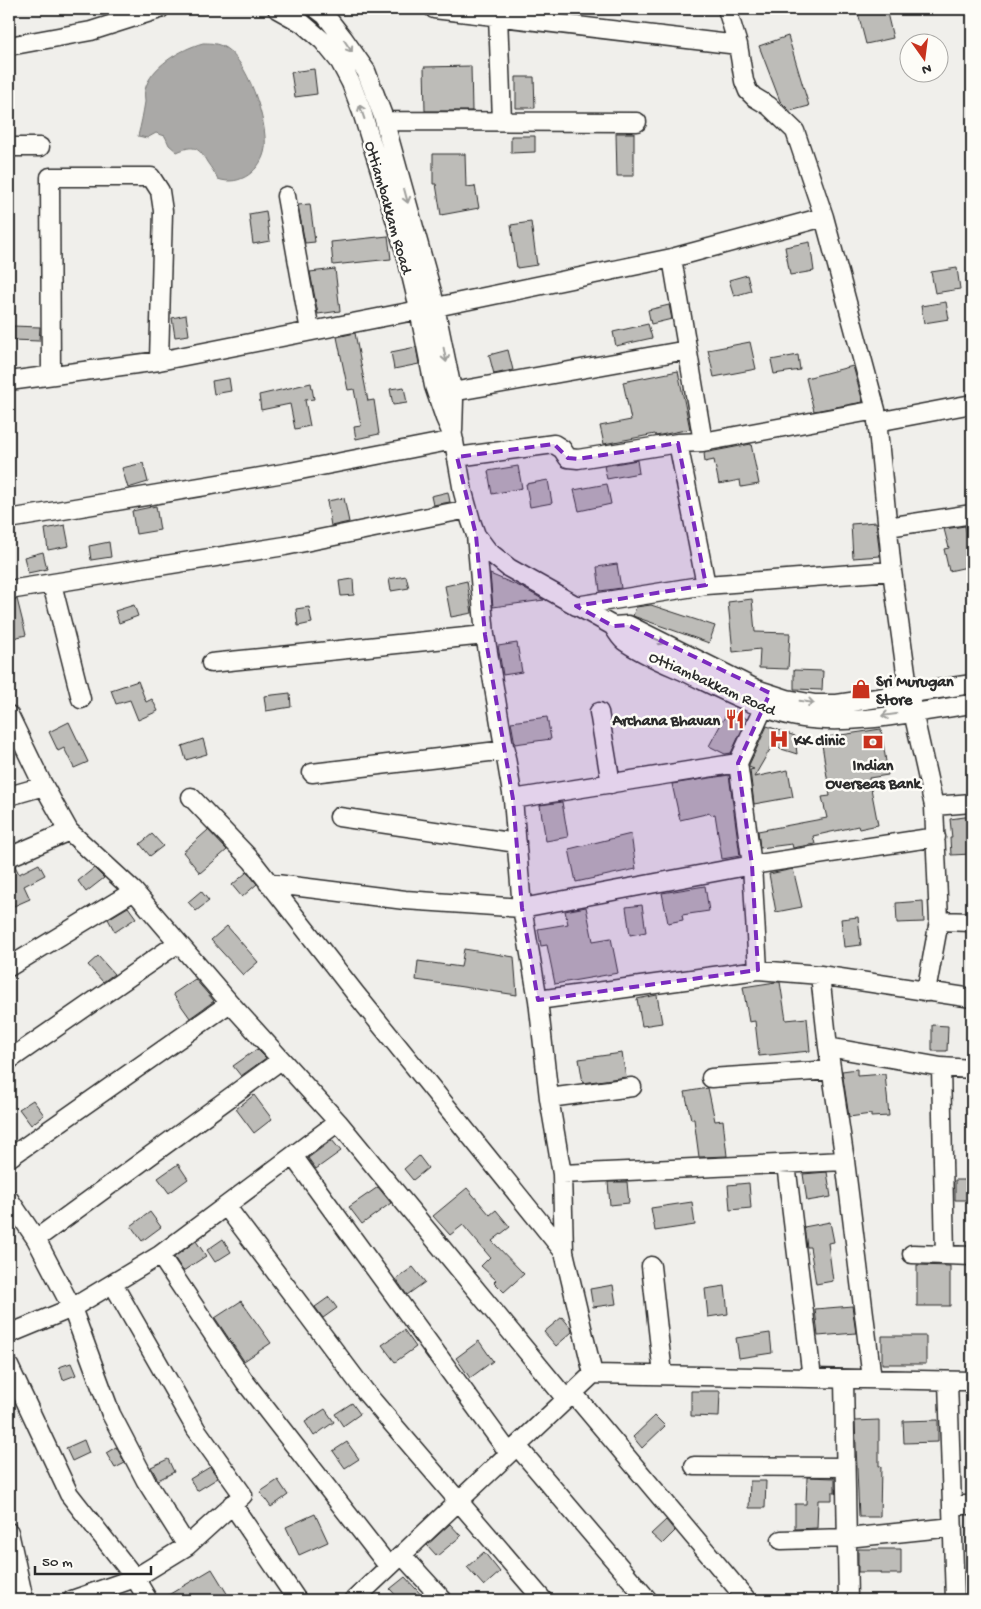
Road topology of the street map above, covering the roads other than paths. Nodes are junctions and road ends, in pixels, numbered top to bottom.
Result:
1 (160, 9) edge
2 (277, 9) edge
3 (318, 9) edge
4 (434, 9) edge
5 (727, 9) edge
6 (498, 16) junction
7 (299, 22) junction
8 (738, 45) junction
9 (9, 46) edge
10 (502, 120) junction
11 (385, 122) junction
12 (637, 122) dead end
13 (9, 147) edge
14 (40, 147) dead end
15 (286, 196) dead end
16 (824, 217) junction
17 (672, 258) junction
18 (427, 309) junction
19 (310, 331) junction
20 (687, 350) junction
21 (159, 361) junction
22 (51, 374) junction
23 (9, 381) edge
24 (452, 392) junction
25 (972, 404) edge
26 (876, 416) junction
27 (703, 442) junction
28 (678, 443) junction
29 (454, 444) junction
30 (468, 509) junction
31 (972, 514) edge
32 (9, 519) edge
33 (888, 527) junction
34 (476, 535) junction
35 (892, 571) junction
36 (52, 584) junction
37 (706, 585) junction
38 (9, 590) edge
39 (576, 606) junction
40 (485, 635) junction
41 (211, 663) dead end
42 (972, 684) edge
43 (909, 694) junction
44 (81, 699) dead end
45 (767, 700) junction
46 (972, 704) edge
47 (599, 712) dead end
48 (914, 712) junction
49 (9, 715) edge
50 (506, 750) junction
51 (738, 763) junction
52 (312, 773) dead end
53 (611, 784) junction
54 (44, 786) junction
55 (9, 796) edge
56 (191, 797) dead end
57 (513, 799) junction
58 (972, 803) edge
59 (934, 806) junction
60 (339, 818) dead end
61 (69, 831) junction
62 (936, 837) junction
63 (517, 843) junction
64 (9, 857) edge
65 (752, 864) junction
66 (268, 884) junction
67 (134, 891) junction
68 (522, 908) junction
69 (939, 921) junction
70 (972, 922) edge
71 (178, 943) junction
72 (9, 967) edge
73 (758, 970) junction
74 (820, 975) junction
75 (926, 992) junction
76 (972, 998) edge
77 (538, 1000) junction
78 (230, 1003) junction
79 (828, 1047) junction
80 (9, 1060) edge
81 (281, 1060) junction
82 (941, 1067) junction
83 (972, 1069) edge
84 (831, 1070) junction
85 (711, 1078) dead end
86 (632, 1087) dead end
87 (549, 1098) junction
88 (338, 1122) junction
89 (293, 1156) junction
90 (9, 1158) edge
91 (845, 1161) junction
92 (786, 1164) junction
93 (562, 1174) junction
94 (9, 1199) edge
95 (226, 1206) junction
96 (36, 1239) junction
97 (564, 1252) junction
98 (160, 1254) junction
99 (912, 1254) dead end
100 (945, 1255) junction
101 (972, 1256) edge
102 (651, 1266) dead end
103 (113, 1284) junction
104 (72, 1308) junction
105 (9, 1334) edge
106 (9, 1366) edge
107 (593, 1374) junction
108 (663, 1375) junction
109 (812, 1378) junction
110 (844, 1379) junction
111 (872, 1379) junction
112 (948, 1381) junction
113 (972, 1381) edge
114 (570, 1396) junction
115 (513, 1450) junction
116 (694, 1466) dead end
117 (845, 1467) junction
118 (458, 1501) junction
119 (232, 1504) junction
120 (952, 1505) junction
121 (972, 1505) edge
122 (953, 1527) junction
123 (9, 1532) edge
124 (847, 1538) junction
125 (781, 1540) dead end
126 (187, 1546) junction
127 (402, 1555) junction
128 (389, 1567) junction
129 (135, 1578) junction
130 (844, 1599) edge
131 (24, 1600) edge
132 (72, 1600) edge
133 (148, 1600) edge
134 (297, 1600) edge
135 (354, 1600) edge
136 (443, 1600) edge
137 (543, 1600) edge
138 (648, 1600) edge
139 (747, 1600) edge
140 (955, 1600) edge

1 - 9 street
2 - 7 street, Ottiambakkam Road
3 - 7 street
3 -> 11 street, Ottiambakkam Road
4 - 6 street
5 - 8 street
6 - 8 street
6 - 10 street
18 -> 7 street, Ottiambakkam Road
8 - 16 street
10 - 11 street
10 - 12 street
11 -> 18 street, Ottiambakkam Road
13 - 14 street
15 - 19 street
16 - 17 street
16 - 26 street
17 - 18 street
17 - 20 street
18 - 19 street
18 -> 24 street, Ottiambakkam Road
18 - 29 street, Ottiambakkam Road
19 - 21 street
20 - 24 street
20 - 27 street
21 - 22 street
21 - 22 street
22 - 23 street
24 - 29 street, Ottiambakkam Road
25 - 26 street
26 - 27 street
26 - 33 street
27 - 28 street
28 - 29 street
28 - 37 street
29 - 30 street, Ottiambakkam Road
29 - 32 street
30 - 34 street, Ottiambakkam Road
30 - 36 street
31 - 33 street
33 - 35 street
34 - 39 street, Ottiambakkam Road
34 - 40 street
35 - 37 street
35 - 43 street
36 - 38 street
36 - 44 street
37 - 39 street
39 - 45 street, Ottiambakkam Road
40 - 41 street
40 - 50 street
42 - 43 street, Ottiambakkam Road
45 -> 43 street, Ottiambakkam Road
43 - 48 street
48 -> 45 street, Ottiambakkam Road
45 - 51 street
46 - 48 street, Ottiambakkam Road
47 - 53 street
48 - 59 street
49 - 54 street
50 - 52 street
50 - 57 street
51 - 53 street
51 - 65 street
53 - 57 street
54 - 55 street
54 - 61 street
56 - 66 street
57 - 63 street
58 - 59 street
59 - 62 street
60 - 63 street
61 - 64 street
61 - 67 street
62 - 65 street
62 - 69 street
63 - 68 street
65 - 68 street
65 - 73 street
66 - 68 street
66 - 97 street
67 - 71 street
67 - 72 street
68 - 77 street
69 - 70 street
69 - 75 street
71 - 78 street
71 - 80 street
73 - 74 street
73 - 77 street
74 - 75 street
74 - 79 street
75 - 76 street
77 - 87 street
78 - 81 street
78 - 90 street
79 - 82 street
79 - 84 street
81 - 88 street
81 - 96 street
82 - 83 street
82 - 100 street
84 - 85 street
84 - 91 street
86 - 87 street
87 - 93 street
88 - 89 street
88 - 114 street
89 - 95 street
89 - 115 street
91 - 92 street
91 - 111 street
92 - 93 street
92 - 109 street
93 - 97 street
94 - 96 street
95 - 98 street
95 - 118 street
96 - 104 street
97 - 107 street
98 - 103 street
98 - 128 street
99 - 100 street
100 - 101 street
102 - 108 street
103 - 104 street
103 - 119 street
104 - 105 street
104 - 126 street
106 - 129 street
107 - 108 street
107 - 114 street
108 - 109 street
109 - 110 street
110 - 111 street
110 - 117 street
111 - 112 street
112 - 113 street
112 - 120 street
114 - 115 street
114 - 139 street
115 - 118 street
115 - 138 street
116 - 117 street
117 - 124 street
118 - 127 street
118 - 137 street
119 - 126 street
119 - 134 street
120 - 121 street
120 - 122 street
122 - 124 street
122 - 140 street
123 - 131 street
124 - 125 street
124 - 130 street
126 - 129 street
127 - 128 street
127 - 136 street
128 - 135 street
129 - 132 street
129 - 133 street

